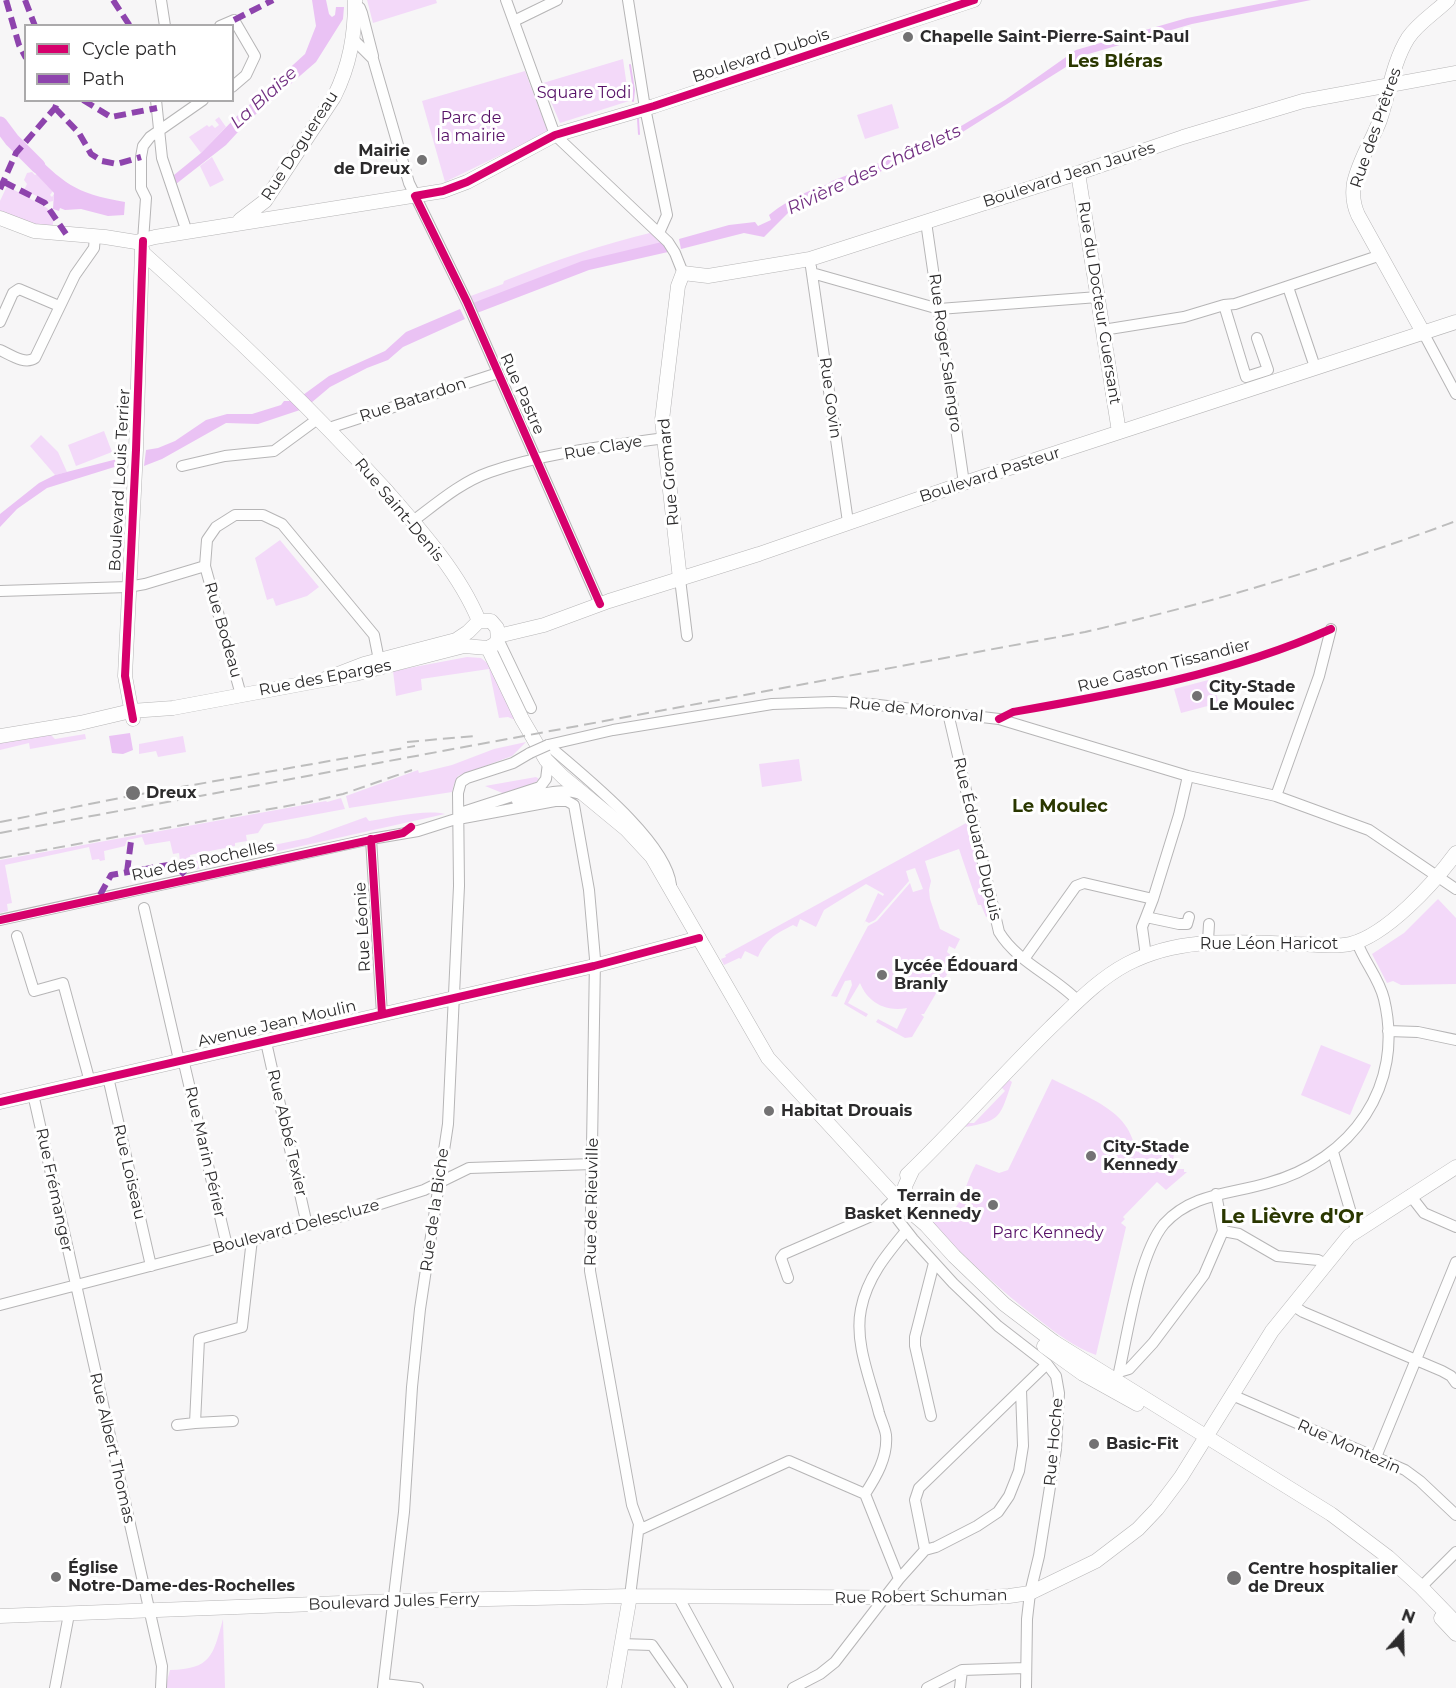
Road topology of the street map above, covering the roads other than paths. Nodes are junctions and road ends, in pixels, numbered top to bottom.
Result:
1 (162, 0) edge
2 (506, 0) edge
3 (557, 0) edge
4 (628, 0) edge
5 (974, 0) edge
6 (1449, 0) edge
7 (355, 2) edge
8 (514, 21) junction
9 (165, 24) edge
10 (225, 24) edge
11 (354, 40) junction
12 (374, 59) junction
13 (1456, 73) edge
14 (234, 85) edge
15 (1389, 86) junction
16 (156, 102) edge
17 (201, 102) edge
18 (645, 108) junction
19 (158, 132) junction
20 (555, 135) junction
21 (1078, 173) junction
22 (416, 196) junction
23 (0, 218) edge
24 (926, 222) junction
25 (233, 224) junction
26 (187, 232) junction
27 (659, 233) junction
28 (95, 236) junction
29 (143, 246) junction
30 (1381, 255) junction
31 (811, 266) junction
32 (683, 273) junction
33 (1288, 287) junction
34 (1098, 297) junction
35 (59, 306) junction
36 (1224, 306) junction
37 (939, 309) junction
38 (1, 315) edge
39 (1456, 322) edge
40 (1456, 328) edge
41 (1103, 330) junction
42 (1424, 334) junction
43 (1257, 338) dead end
44 (0, 350) edge
45 (1315, 367) junction
46 (498, 372) junction
47 (1456, 394) edge
48 (319, 418) junction
49 (329, 428) junction
50 (1119, 432) junction
51 (665, 438) junction
52 (537, 460) junction
53 (182, 466) dead end
54 (963, 483) junction
55 (413, 521) junction
56 (848, 522) junction
57 (205, 566) junction
58 (680, 579) junction
59 (128, 587) junction
60 (0, 591) edge
61 (600, 604) junction
62 (475, 625) junction
63 (1331, 628) dead end
64 (687, 636) dead end
65 (491, 639) junction
66 (379, 664) junction
67 (241, 695) junction
68 (531, 708) dead end
69 (948, 712) junction
70 (132, 715) junction
71 (0, 738) edge
72 (548, 745) junction
73 (548, 763) junction
74 (1188, 776) junction
75 (1276, 795) junction
76 (579, 800) junction
77 (458, 816) junction
78 (371, 839) junction
79 (1456, 853) edge
80 (1437, 876) junction
81 (671, 888) junction
82 (1456, 890) edge
83 (1153, 899) junction
84 (144, 908) dead end
85 (1146, 917) junction
86 (1189, 917) dead end
87 (0, 920) edge
88 (1209, 924) dead end
89 (17, 936) dead end
90 (699, 938) junction
91 (1208, 941) junction
92 (1357, 942) junction
93 (1146, 956) junction
94 (1024, 959) junction
95 (594, 966) junction
96 (455, 994) junction
97 (1078, 1001) junction
98 (381, 1014) junction
99 (1388, 1030) junction
100 (1456, 1040) edge
101 (266, 1042) junction
102 (181, 1060) junction
103 (108, 1077) junction
104 (90, 1082) junction
105 (33, 1094) junction
106 (0, 1102) edge
107 (1333, 1152) junction
108 (592, 1164) junction
109 (1456, 1167) edge
110 (913, 1169) junction
111 (438, 1184) junction
112 (1216, 1194) junction
113 (1410, 1196) junction
114 (892, 1198) junction
115 (908, 1210) junction
116 (307, 1225) junction
117 (904, 1227) junction
118 (1456, 1227) edge
119 (1356, 1230) junction
120 (1223, 1231) junction
121 (252, 1239) junction
122 (227, 1246) junction
123 (1456, 1262) edge
124 (934, 1263) junction
125 (1326, 1264) junction
126 (151, 1266) junction
127 (788, 1278) dead end
128 (75, 1285) junction
129 (0, 1304) edge
130 (1292, 1305) junction
131 (1415, 1360) junction
132 (1047, 1364) junction
133 (1115, 1380) junction
134 (1456, 1383) edge
135 (1021, 1390) junction
136 (1232, 1395) junction
137 (931, 1416) dead end
138 (233, 1421) dead end
139 (195, 1423) junction
140 (177, 1425) dead end
141 (1204, 1440) junction
142 (1376, 1457) junction
143 (865, 1494) junction
144 (1456, 1515) edge
145 (641, 1528) dead end
146 (925, 1550) junction
147 (1456, 1552) edge
148 (902, 1575) junction
149 (1421, 1587) junction
150 (1030, 1593) junction
151 (630, 1596) junction
152 (884, 1597) junction
153 (679, 1598) junction
154 (394, 1601) junction
155 (149, 1610) junction
156 (69, 1614) junction
157 (0, 1616) edge
158 (1456, 1623) edge
159 (1456, 1634) edge
160 (621, 1644) junction
161 (1025, 1668) junction
162 (962, 1670) junction
163 (384, 1686) edge
164 (55, 1688) edge
165 (161, 1688) edge
166 (418, 1688) edge
167 (614, 1688) edge
168 (682, 1688) edge
169 (728, 1688) edge
170 (793, 1688) edge
171 (927, 1688) edge
172 (960, 1688) edge
173 (1026, 1688) edge

1 - 9 street
2 - 8 street
3 - 8 street
4 - 18 street
5 - 18 street, Boulevard Dubois
6 - 15 street, Rue des Prêtres
7 - 11 street, Rue Doguereau
7 - 12 street, Rue Pastre
8 - 20 street
10 - 14 street
11 - 12 street
11 - 25 street, Rue Doguereau
12 - 22 street, Rue Pastre
13 - 15 street, Boulevard Jean Jaurès
15 - 21 street, Boulevard Jean Jaurès
15 - 30 street, Rue des Prêtres
16 - 19 street
17 - 19 street
18 - 20 street, Boulevard Dubois
18 - 27 street
19 - 26 street
19 - 29 street, Boulevard Louis Terrier
20 - 22 street, Boulevard Dubois
20 - 27 street
21 - 24 street, Boulevard Jean Jaurès
21 - 34 street, Rue du Docteur Guersant
22 - 25 street, Boulevard Dubois
22 - 46 street, Rue Pastre
23 - 28 street, Rue Doguereau
24 - 31 street, Boulevard Jean Jaurès
24 - 37 street, Rue Roger Salengro
25 - 26 street, Rue Doguereau
26 - 29 street, Rue Doguereau
27 - 32 street
28 - 29 street, Rue Doguereau
28 - 35 street
29 - 48 street, Rue Saint-Denis
29 - 59 street, Boulevard Louis Terrier
30 - 33 street
30 - 42 street, Rue des Prêtres
31 - 32 street, Boulevard Jean Jaurès
31 - 37 street
31 - 56 street, Rue Govin
32 - 51 street, Rue Gromard
33 - 36 street
33 - 45 street
34 - 37 street
34 - 41 street, Rue du Docteur Guersant
35 - 38 street
35 - 44 street
36 - 41 street
36 - 43 street
37 - 54 street, Rue Roger Salengro
39 - 42 street
40 - 42 street
41 - 50 street, Rue du Docteur Guersant
42 - 45 street, Boulevard Pasteur
42 - 47 street, Rue des Prêtres
45 - 50 street, Boulevard Pasteur
46 - 49 street, Rue Batardon
46 - 52 street, Rue Pastre
48 - 49 street, Rue Saint-Denis
48 - 53 street
49 - 55 street, Rue Saint-Denis
50 - 54 street, Boulevard Pasteur
51 - 52 street, Rue Claye
51 - 58 street, Rue Gromard
52 - 55 street, Rue Claye
52 - 61 street, Rue Pastre
54 - 56 street, Boulevard Pasteur
55 - 62 street, Rue Saint-Denis
56 - 58 street, Boulevard Pasteur
57 - 59 street
57 - 66 street
57 - 67 street, Rue Bodeau
58 - 61 street, Boulevard Pasteur
58 - 64 street, Rue Gromard
59 - 60 street
59 - 70 street, Boulevard Louis Terrier
61 - 65 street, Boulevard Pasteur
62 - 65 street
62 - 65 street, Rue Saint-Denis
62 - 66 street
63 - 75 street
65 - 66 street, Rue des Eparges
65 - 68 street
65 - 73 street, Rue Saint-Denis
66 - 67 street, Rue des Eparges
67 - 70 street, Rue des Eparges
69 - 72 street, Rue de Moronval
69 - 74 street, Rue de Moronval
69 - 94 street, Rue Édouard Dupuis
70 - 71 street, Rue des Eparges
72 - 77 street, Rue de Moronval, bridge
72 - 81 street
73 - 76 street, Rue Saint-Denis
73 - 77 street, Rue des Rochelles
74 - 75 street, Rue de Moronval
74 - 83 street
75 - 80 street, Rue de Moronval
76 - 77 street, Rue des Rochelles
76 - 81 street, Rue Saint-Denis
76 - 95 street, Rue de Rieuville
77 - 78 street, Rue des Rochelles
77 - 96 street, Rue de la Biche
78 - 87 street, Rue des Rochelles
78 - 98 street, Rue Léonie
79 - 80 street, Rue Léon Haricot
80 - 82 street, Rue de Moronval
80 - 92 street, Rue Léon Haricot
81 - 90 street, Rue Saint-Denis
83 - 85 street
83 - 94 street
84 - 102 street, Rue Marin Périer
85 - 86 street
85 - 93 street
88 - 91 street
89 - 104 street
90 - 95 street, Avenue Jean Moulin
90 - 114 street, Rue Saint-Denis
91 - 92 street, Rue Léon Haricot
91 - 93 street, Rue Léon Haricot
92 - 99 street
93 - 97 street, Rue Léon Haricot
94 - 97 street, Rue Édouard Dupuis
95 - 96 street, Avenue Jean Moulin
95 - 108 street, Rue de Rieuville
96 - 98 street, Avenue Jean Moulin
96 - 111 street, Rue de la Biche
97 - 110 street, Rue Léon Haricot
98 - 101 street, Avenue Jean Moulin
99 - 100 street
99 - 107 street
101 - 102 street, Avenue Jean Moulin
101 - 116 street, Rue Abbé Texier
102 - 103 street, Avenue Jean Moulin
102 - 122 street, Rue Marin Périer
103 - 104 street, Avenue Jean Moulin
103 - 126 street, Rue Loiseau
104 - 105 street, Avenue Jean Moulin
105 - 106 street, Avenue Jean Moulin
105 - 128 street, Rue Frémanger
107 - 112 street
107 - 119 street
108 - 111 street, Boulevard Delescluze
108 - 151 street, Rue de Rieuville
109 - 113 street, Rue Robert Schuman
110 - 114 street, Rue Léon Haricot
110 - 115 street
111 - 116 street, Boulevard Delescluze
111 - 154 street, Rue de la Biche
112 - 120 street
112 - 133 street
113 - 118 street
113 - 119 street, Rue Robert Schuman
114 - 115 street, Rue Saint-Denis
114 - 117 street, Rue Hoche
114 - 127 street
115 - 117 street
115 - 133 street, Rue Saint-Denis
116 - 121 street, Boulevard Delescluze
117 - 124 street, Rue Hoche
117 - 143 street
119 - 125 street, Rue Robert Schuman
120 - 125 street
120 - 133 street
121 - 122 street, Boulevard Delescluze
121 - 139 street
122 - 126 street, Boulevard Delescluze
123 - 131 street
124 - 132 street, Rue Hoche
124 - 137 street
125 - 130 street, Rue Robert Schuman
126 - 128 street, Boulevard Delescluze
128 - 129 street, Boulevard Delescluze
128 - 155 street, Rue Albert Thomas
130 - 131 street
130 - 136 street, Rue Robert Schuman
131 - 134 street
131 - 142 street
132 - 135 street
132 - 150 street, Rue Hoche
133 - 141 street, Rue Saint-Denis
135 - 146 street
135 - 146 street
136 - 141 street, Rue Robert Schuman
136 - 142 street, Rue Montezin
138 - 139 street
139 - 140 street
141 - 149 street
141 - 150 street, Rue Robert Schuman
141 - 159 street
142 - 144 street, Rue Montezin
143 - 145 street
143 - 148 street
146 - 148 street
147 - 149 street
148 - 152 street
149 - 158 street
150 - 152 street, Rue Robert Schuman
150 - 161 street, Rue Hoche
151 - 153 street, Boulevard Jules Ferry
151 - 154 street, Boulevard Jules Ferry
151 - 160 street
152 - 153 street, Rue Robert Schuman
152 - 170 street
153 - 169 street
154 - 155 street, Boulevard Jules Ferry
154 - 163 street, Rue de la Biche
155 - 156 street, Boulevard Jules Ferry
155 - 165 street, Rue Albert Thomas
156 - 157 street, Boulevard Jules Ferry
156 - 164 street
160 - 167 street
160 - 168 street
161 - 162 street
161 - 173 street, Rue Hoche
162 - 171 street
162 - 172 street
163 - 166 street

